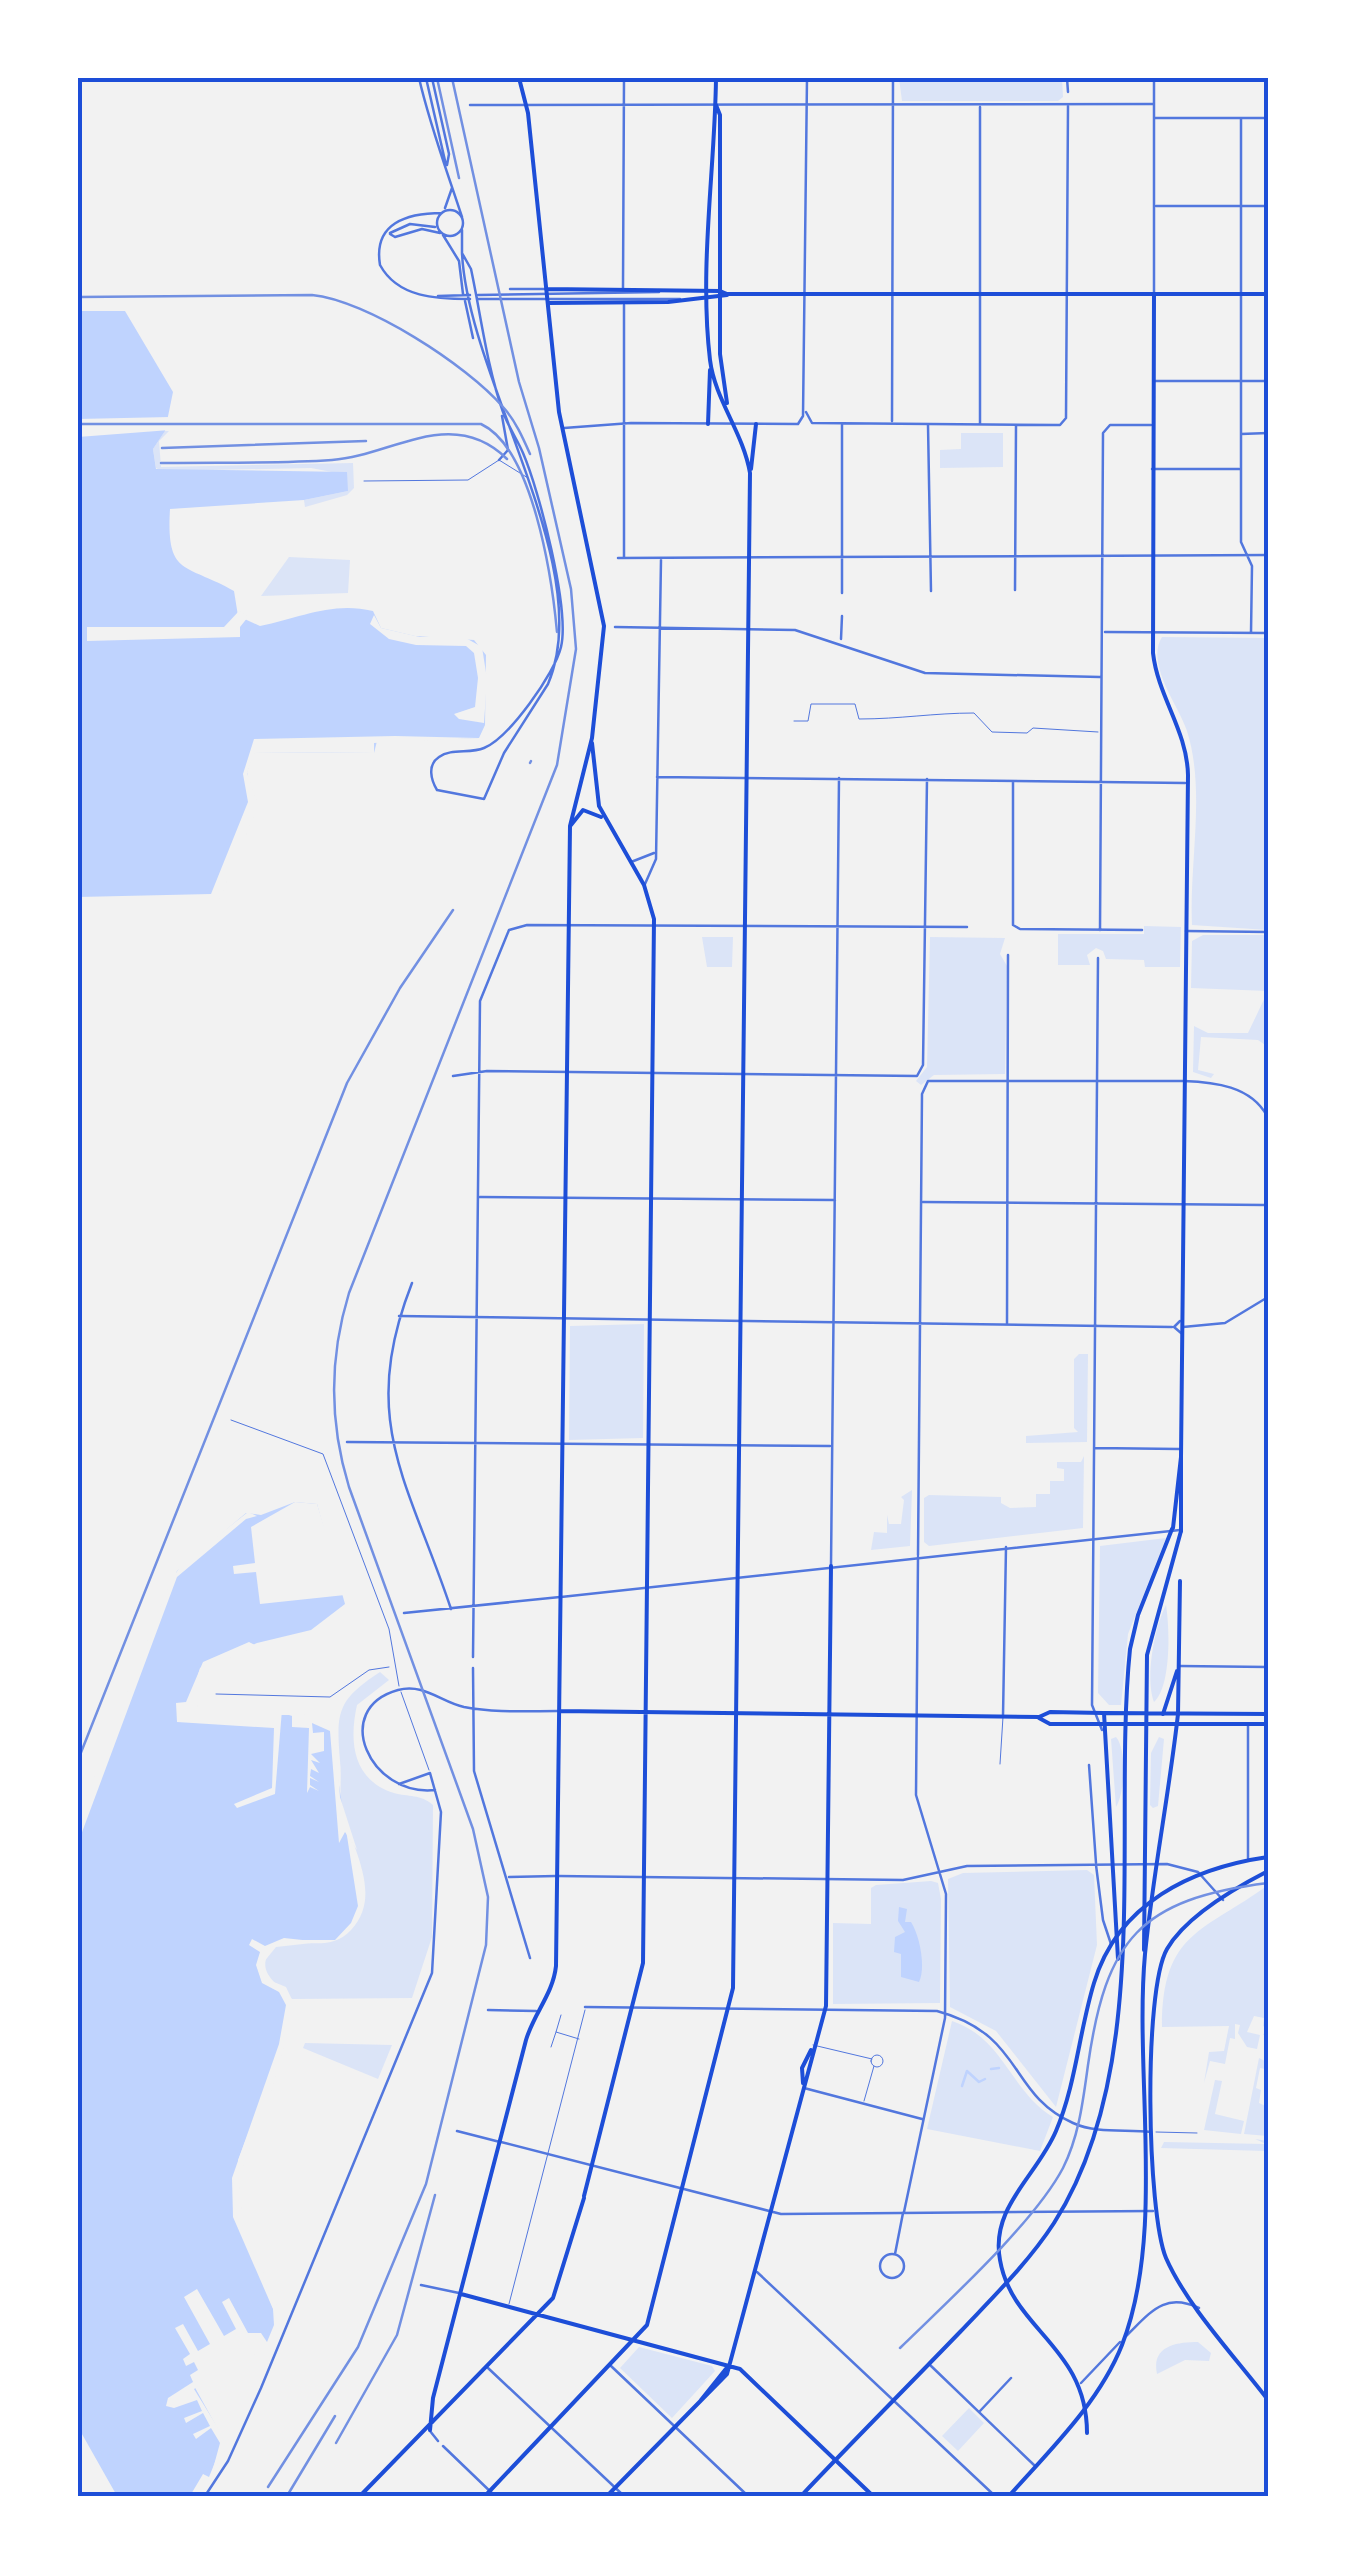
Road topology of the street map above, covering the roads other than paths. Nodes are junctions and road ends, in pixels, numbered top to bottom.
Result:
1 (419, 78) edge
2 (429, 78) edge
3 (520, 78) edge
4 (624, 78) edge
5 (716, 78) edge
6 (807, 78) edge
7 (893, 78) edge
8 (1068, 78) edge
9 (1154, 78) edge
10 (1068, 92) dead end
11 (807, 104) junction
12 (893, 104) junction
13 (1154, 104) junction
14 (470, 105) dead end
15 (527, 105) junction
16 (716, 105) junction
17 (980, 105) junction
18 (1068, 105) junction
19 (624, 106) junction
20 (1154, 118) junction
21 (1242, 118) junction
22 (1268, 118) edge
23 (446, 166) junction
24 (452, 186) junction
25 (1154, 206) junction
26 (1242, 206) junction
27 (1268, 206) edge
28 (442, 212) junction
29 (462, 217) junction
30 (462, 230) junction
31 (440, 232) junction
32 (389, 234) junction
33 (462, 253) junction
34 (461, 262) junction
35 (510, 289) dead end
36 (546, 289) junction
37 (623, 289) junction
38 (720, 290) junction
39 (662, 291) junction
40 (710, 291) junction
41 (728, 294) junction
42 (806, 294) junction
43 (892, 294) junction
44 (980, 294) junction
45 (1067, 294) junction
46 (1154, 294) junction
47 (1241, 294) junction
48 (1268, 294) edge
49 (632, 297) junction
50 (709, 299) junction
51 (720, 299) junction
52 (681, 300) junction
53 (624, 303) junction
54 (548, 304) junction
55 (473, 338) dead end
56 (711, 365) junction
57 (1153, 381) junction
58 (1240, 381) junction
59 (1268, 381) edge
60 (727, 403) junction
61 (502, 410) junction
62 (806, 412) junction
63 (708, 424) junction
64 (736, 424) junction
65 (756, 424) junction
66 (842, 424) junction
67 (892, 424) junction
68 (928, 424) junction
69 (980, 424) junction
70 (1016, 424) junction
71 (1152, 424) junction
72 (624, 426) junction
73 (562, 428) junction
74 (1241, 434) junction
75 (1268, 434) edge
76 (499, 460) junction
77 (1152, 468) junction
78 (1241, 468) junction
79 (750, 474) junction
80 (532, 478) junction
81 (364, 481) dead end
82 (1016, 556) junction
83 (1103, 556) junction
84 (1153, 556) junction
85 (1248, 556) junction
86 (1268, 556) edge
87 (750, 557) junction
88 (842, 557) junction
89 (929, 557) junction
90 (662, 558) junction
91 (1016, 590) dead end
92 (931, 592) dead end
93 (842, 593) dead end
94 (842, 616) dead end
95 (615, 627) dead end
96 (658, 628) junction
97 (1102, 632) junction
98 (1153, 632) junction
99 (1251, 633) junction
100 (1268, 633) edge
101 (841, 642) junction
102 (1101, 677) junction
103 (794, 720) dead end
104 (1101, 732) junction
105 (592, 738) junction
106 (657, 777) junction
107 (748, 778) junction
108 (839, 778) junction
109 (927, 779) junction
110 (1013, 780) junction
111 (1101, 782) junction
112 (1188, 783) junction
113 (605, 820) junction
114 (570, 826) junction
115 (655, 852) junction
116 (631, 862) junction
117 (644, 886) junction
118 (568, 926) junction
119 (654, 926) junction
120 (746, 927) junction
121 (967, 927) dead end
122 (838, 928) junction
123 (925, 930) junction
124 (1100, 930) junction
125 (1142, 930) dead end
126 (1186, 931) junction
127 (1268, 932) edge
128 (1008, 955) dead end
129 (1098, 958) dead end
130 (480, 1073) junction
131 (566, 1074) junction
132 (654, 1075) junction
133 (453, 1076) dead end
134 (745, 1076) junction
135 (837, 1077) junction
136 (1010, 1079) junction
137 (1097, 1080) junction
138 (1184, 1081) junction
139 (478, 1197) junction
140 (565, 1197) junction
141 (653, 1198) junction
142 (743, 1199) junction
143 (835, 1200) junction
144 (922, 1202) junction
145 (1009, 1202) junction
146 (1096, 1203) junction
147 (1183, 1204) junction
148 (1266, 1205) junction
149 (412, 1283) dead end
150 (1268, 1298) edge
151 (399, 1316) junction
152 (1182, 1319) junction
153 (477, 1320) junction
154 (564, 1320) junction
155 (652, 1320) junction
156 (742, 1322) junction
157 (834, 1323) junction
158 (920, 1324) junction
159 (1007, 1325) junction
160 (1096, 1326) junction
161 (1174, 1327) junction
162 (1182, 1327) junction
163 (1182, 1334) junction
164 (231, 1420) dead end
165 (347, 1442) dead end
166 (392, 1442) junction
167 (475, 1443) junction
168 (562, 1444) junction
169 (651, 1444) junction
170 (740, 1446) junction
171 (832, 1446) junction
172 (1094, 1448) junction
173 (1181, 1448) junction
174 (1181, 1456) junction
175 (1172, 1529) junction
176 (1181, 1530) junction
177 (1094, 1538) junction
178 (1006, 1547) junction
179 (918, 1556) junction
180 (831, 1566) junction
181 (739, 1577) junction
182 (1180, 1580) dead end
183 (648, 1587) junction
184 (560, 1597) junction
185 (473, 1606) junction
186 (450, 1609) junction
187 (404, 1614) dead end
188 (473, 1658) dead end
189 (392, 1666) junction
190 (1180, 1666) junction
191 (1268, 1666) edge
192 (473, 1668) dead end
193 (216, 1694) dead end
194 (473, 1708) junction
195 (559, 1711) junction
196 (646, 1712) junction
197 (1093, 1712) junction
198 (1104, 1713) junction
199 (738, 1714) junction
200 (1163, 1714) junction
201 (1178, 1714) junction
202 (1268, 1714) edge
203 (829, 1715) junction
204 (917, 1716) junction
205 (1003, 1716) junction
206 (1038, 1717) junction
207 (1177, 1724) junction
208 (1248, 1724) junction
209 (1268, 1724) edge
210 (1101, 1728) junction
211 (1000, 1764) dead end
212 (1089, 1765) dead end
213 (430, 1774) junction
214 (399, 1784) junction
215 (436, 1790) junction
216 (1268, 1857) edge
217 (1248, 1860) junction
218 (1096, 1864) junction
219 (1268, 1870) edge
220 (940, 1871) junction
221 (1198, 1872) junction
222 (507, 1876) junction
223 (558, 1876) junction
224 (646, 1877) junction
225 (736, 1878) junction
226 (828, 1879) junction
227 (1224, 1900) junction
228 (1112, 1944) junction
229 (1145, 1954) junction
230 (530, 1958) dead end
231 (1119, 1974) junction
232 (585, 2007) joint
233 (634, 2008) junction
234 (730, 2009) junction
235 (488, 2010) dead end
236 (825, 2010) junction
237 (536, 2012) junction
238 (945, 2013) junction
239 (560, 2015) dead end
240 (556, 2032) junction
241 (579, 2038) junction
242 (551, 2046) dead end
243 (813, 2047) junction
244 (872, 2059) junction
245 (874, 2066) junction
246 (803, 2085) junction
247 (863, 2104) junction
248 (1062, 2117) junction
249 (925, 2119) junction
250 (456, 2131) dead end
251 (1152, 2132) junction
252 (1198, 2133) dead end
253 (501, 2142) junction
254 (548, 2155) junction
255 (592, 2166) junction
256 (684, 2190) junction
257 (1005, 2211) junction
258 (1153, 2211) junction
259 (771, 2212) junction
260 (904, 2212) junction
261 (895, 2254) junction
262 (756, 2271) junction
263 (421, 2285) dead end
264 (461, 2294) junction
265 (508, 2307) junction
266 (1200, 2308) junction
267 (539, 2314) junction
268 (635, 2339) junction
269 (729, 2364) junction
270 (487, 2366) junction
271 (610, 2366) junction
272 (927, 2366) junction
273 (1011, 2378) dead end
274 (1081, 2383) junction
275 (895, 2399) junction
276 (1268, 2400) edge
277 (979, 2412) junction
278 (673, 2426) junction
279 (551, 2428) junction
280 (430, 2430) junction
281 (1087, 2433) dead end
282 (438, 2441) dead end
283 (443, 2446) dead end
284 (835, 2460) junction
285 (1036, 2466) junction
286 (615, 2488) junction
287 (366, 2490) junction
288 (490, 2495) edge
289 (205, 2496) edge
290 (360, 2496) edge
291 (373, 2496) edge
292 (606, 2496) edge
293 (624, 2496) edge
294 (748, 2496) edge
295 (801, 2496) edge
296 (873, 2496) edge
297 (996, 2496) edge
298 (1009, 2496) edge

1 - 23 street
2 - 23 street
3 - 15 main road
4 - 19 street
5 - 16 main road
6 - 11 street
7 - 12 street
8 - 10 street
9 - 13 street
11 - 12 street
11 - 16 street
11 - 42 street
12 - 17 street
12 - 43 street
13 - 18 street
13 - 20 street
14 - 15 street
15 - 19 street
15 - 36 main road
16 - 19 street
16 - 38 main road
16 - 40 main road
17 - 18 street
17 - 44 street
18 - 45 street
19 - 37 street
20 - 21 street
20 - 25 street
21 - 22 street
21 - 26 street
23 - 24 street
24 - 28 street
24 - 29 street
25 - 26 street
25 - 46 street
26 - 27 street
26 - 47 street
28 - 29 street
28 - 31 street
28 - 32 street
29 - 30 street
30 - 31 street
30 - 33 street
31 - 32 street
31 - 34 street
32 - 49 street
33 - 34 street
33 - 61 street
34 - 55 street
34 - 80 street
35 - 36 street
36 - 37 main road
36 - 54 main road
37 - 39 main road
38 - 40 main road
38 - 41 main road
38 - 51 main road
39 - 40 main road
39 - 49 street
40 - 50 main road
41 - 42 main road
41 - 51 main road
42 - 43 main road
42 - 62 street
43 - 44 main road
43 - 67 street
44 - 45 main road
44 - 69 street
45 - 46 main road
45 - 70 street
46 - 47 main road
46 - 57 main road
47 - 48 main road
47 - 58 street
49 - 52 street
50 - 51 main road
50 - 52 main road
50 - 56 main road
51 - 60 main road
52 - 53 main road
53 - 54 main road
53 - 72 street
54 - 73 main road
56 - 60 main road
56 - 63 main road
57 - 58 street
57 - 71 main road
58 - 59 street
58 - 74 street
60 - 64 main road
61 - 76 street
61 - 80 street
62 - 65 street
62 - 66 street
63 - 64 street
63 - 72 street
64 - 65 street
64 - 79 main road
65 - 79 main road
66 - 67 street
66 - 88 street
67 - 68 street
68 - 69 street
68 - 89 street
69 - 70 street
70 - 82 street
71 - 77 main road
71 - 83 street
72 - 73 street
72 - 90 street
73 - 105 main road
74 - 75 street
74 - 78 street
76 - 80 street
76 - 81 street
77 - 78 street
77 - 84 main road
78 - 85 street
79 - 87 main road
82 - 83 street
82 - 89 street
82 - 91 street
83 - 84 street
83 - 97 street
84 - 85 street
84 - 98 main road
85 - 86 street
85 - 99 street
87 - 88 street
87 - 90 street
87 - 107 main road
88 - 89 street
88 - 93 street
89 - 92 street
90 - 96 street
94 - 101 street
95 - 96 street
96 - 101 street
96 - 106 street
97 - 98 street
97 - 102 street
98 - 99 street
98 - 112 main road
99 - 100 street
101 - 102 street
102 - 104 street
103 - 104 street
104 - 111 street
105 - 113 main road
105 - 114 main road
106 - 107 street
106 - 115 street
107 - 108 street
107 - 120 main road
108 - 109 street
108 - 122 street
109 - 110 street
109 - 123 street
110 - 111 street
110 - 124 street
111 - 112 street
111 - 124 street
112 - 126 main road
113 - 114 main road
113 - 116 main road
114 - 118 main road
115 - 116 street
115 - 117 street
116 - 117 main road
117 - 119 main road
118 - 119 street
118 - 130 street
118 - 131 main road
119 - 120 street
119 - 132 main road
120 - 122 street
120 - 134 main road
121 - 123 street
122 - 123 street
122 - 135 street
123 - 135 street
124 - 125 street
126 - 127 street
126 - 138 main road
128 - 136 street
129 - 137 street
130 - 131 street
130 - 133 street
130 - 139 street
131 - 132 street
131 - 140 main road
132 - 134 street
132 - 141 main road
134 - 135 street
134 - 142 main road
135 - 143 street
136 - 137 street
136 - 144 street
136 - 145 street
137 - 138 street
137 - 146 street
138 - 147 main road
138 - 148 street
139 - 140 street
139 - 153 street
140 - 141 street
140 - 154 main road
141 - 142 street
141 - 155 main road
142 - 143 street
142 - 156 main road
143 - 157 street
144 - 145 street
144 - 158 street
145 - 146 street
145 - 159 street
146 - 147 street
146 - 160 street
147 - 148 street
147 - 152 main road
148 - 150 street
149 - 151 street
150 - 162 street
151 - 153 street
151 - 166 street
152 - 161 street
152 - 162 main road
153 - 154 street
153 - 167 street
154 - 155 street
154 - 168 main road
155 - 156 street
155 - 169 main road
156 - 157 street
156 - 170 main road
157 - 158 street
157 - 171 street
158 - 159 street
158 - 179 street
159 - 160 street
160 - 161 street
160 - 172 street
161 - 163 street
162 - 163 main road
163 - 173 main road
164 - 189 street
165 - 166 street
166 - 167 street
166 - 186 street
167 - 168 street
167 - 185 street
168 - 169 street
168 - 184 main road
169 - 170 street
169 - 183 main road
170 - 171 street
170 - 181 main road
171 - 180 street
172 - 173 street
172 - 177 street
173 - 174 main road
174 - 175 main road
174 - 176 main road
175 - 176 street
175 - 177 street
175 - 231 main road
176 - 229 main road
177 - 178 street
177 - 197 street
178 - 179 street
178 - 205 street
179 - 180 street
179 - 204 street
180 - 181 street
180 - 203 main road
181 - 183 street
181 - 199 main road
182 - 190 main road
183 - 184 street
183 - 196 main road
184 - 185 street
184 - 195 main road
185 - 186 street
185 - 188 street
186 - 187 street
189 - 193 street
189 - 213 street
190 - 191 street
190 - 200 main road
190 - 201 main road
192 - 194 street
194 - 195 street
194 - 214 street
194 - 222 street
195 - 196 main road
195 - 223 main road
196 - 199 main road
196 - 224 main road
197 - 198 main road
197 - 206 main road
197 - 210 street
198 - 200 main road
198 - 210 main road
199 - 203 main road
199 - 225 main road
200 - 201 main road
201 - 202 main road
201 - 207 main road
203 - 204 main road
203 - 226 main road
204 - 205 main road
204 - 220 street
205 - 206 main road
205 - 211 street
206 - 210 main road
207 - 208 main road
207 - 210 main road
207 - 229 main road
208 - 209 main road
208 - 217 street
210 - 231 main road
212 - 218 street
213 - 214 street
213 - 215 street
214 - 215 street
215 - 289 street
216 - 217 main road
217 - 221 main road
218 - 220 street
218 - 221 street
218 - 228 street
219 - 227 main road
220 - 226 street
220 - 238 street
221 - 227 street
221 - 228 main road
222 - 223 street
222 - 230 street
223 - 224 street
223 - 237 main road
224 - 225 street
224 - 233 main road
225 - 226 street
225 - 234 main road
226 - 236 main road
227 - 251 main road
228 - 248 main road
229 - 285 main road
231 - 272 main road
232 - 233 street
232 - 241 street
233 - 234 street
233 - 255 main road
234 - 236 street
234 - 256 main road
235 - 237 street
236 - 238 street
236 - 243 main road
237 - 253 main road
238 - 248 street
238 - 249 street
239 - 240 street
240 - 241 street
240 - 242 street
241 - 254 street
243 - 244 street
243 - 246 main road
244 - 245 street
244 - 245 street
245 - 247 street
246 - 247 street
246 - 259 main road
247 - 249 street
248 - 251 street
248 - 257 main road
249 - 260 street
250 - 253 street
251 - 252 street
251 - 258 main road
253 - 254 street
253 - 264 main road
254 - 255 street
254 - 265 street
255 - 256 street
255 - 267 main road
256 - 259 street
256 - 268 main road
257 - 258 street
257 - 260 street
257 - 274 main road
258 - 266 main road
259 - 260 street
259 - 262 main road
260 - 261 street
261 - 261 street
262 - 269 main road
262 - 275 street
263 - 264 street
264 - 265 main road
264 - 280 main road
265 - 267 main road
266 - 274 street
266 - 276 main road
267 - 268 main road
267 - 270 main road
268 - 269 main road
268 - 271 main road
269 - 278 main road
269 - 284 main road
270 - 279 street
270 - 280 main road
271 - 278 street
271 - 279 main road
272 - 275 main road
272 - 277 street
273 - 277 street
274 - 281 main road
275 - 284 main road
275 - 297 street
277 - 285 street
278 - 286 main road
278 - 294 street
279 - 286 street
279 - 288 main road
280 - 282 street
280 - 287 main road
283 - 288 street
284 - 295 main road
284 - 296 main road
285 - 298 main road
286 - 292 main road
286 - 293 street
287 - 290 main road
287 - 291 main road

